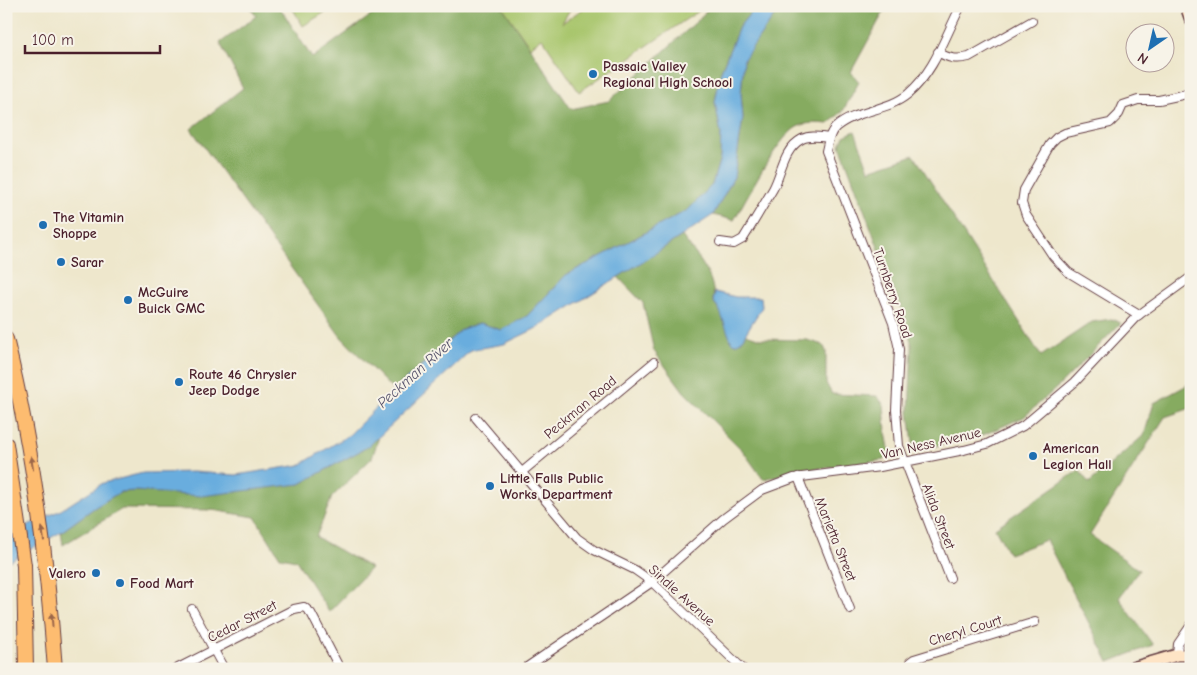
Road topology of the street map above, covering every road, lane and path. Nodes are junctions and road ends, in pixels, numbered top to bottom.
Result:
1 (962, 6) edge
2 (1186, 6) edge
3 (1191, 20) edge
4 (1032, 21) dead end
5 (938, 52) junction
6 (1191, 93) edge
7 (829, 138) junction
8 (720, 242) dead end
9 (1191, 277) edge
10 (1139, 315) junction
11 (6, 339) edge
12 (654, 362) dead end
13 (476, 418) dead end
14 (6, 444) edge
15 (905, 463) junction
16 (522, 472) junction
17 (798, 477) junction
18 (950, 578) dead end
19 (652, 582) junction
20 (192, 609) dead end
21 (850, 609) dead end
22 (1034, 622) dead end
23 (1191, 625) edge
24 (214, 649) junction
25 (1177, 655) junction
26 (1191, 655) edge
27 (526, 667) dead end
28 (26, 669) edge
29 (55, 669) edge
30 (176, 669) edge
31 (224, 669) edge
32 (340, 669) edge
33 (743, 669) edge
34 (906, 669) edge
35 (1129, 669) edge

1 - 5 street
2 - 3 main road
4 - 5 street
5 - 7 street
6 - 10 street
7 - 8 street
7 - 15 street, Turnberry Road
9 - 10 street, Van Ness Avenue
10 - 15 street, Van Ness Avenue
29 -> 11 highway
12 - 16 street, Peckman Road
13 - 16 street, Sindle Avenue
14 - 28 highway
15 - 17 street, Van Ness Avenue
15 - 18 street, Alida Street
16 - 19 street, Sindle Avenue
17 - 19 street, Van Ness Avenue
17 - 21 street, Marietta Street
19 - 27 street, Van Ness Avenue
19 - 33 street, Sindle Avenue
20 - 24 street
22 - 34 street, Cheryl Court
23 - 25 street
24 - 30 street, Cedar Street
24 - 31 street
24 - 32 street, Cedar Street
25 - 26 main road
25 - 35 main road

